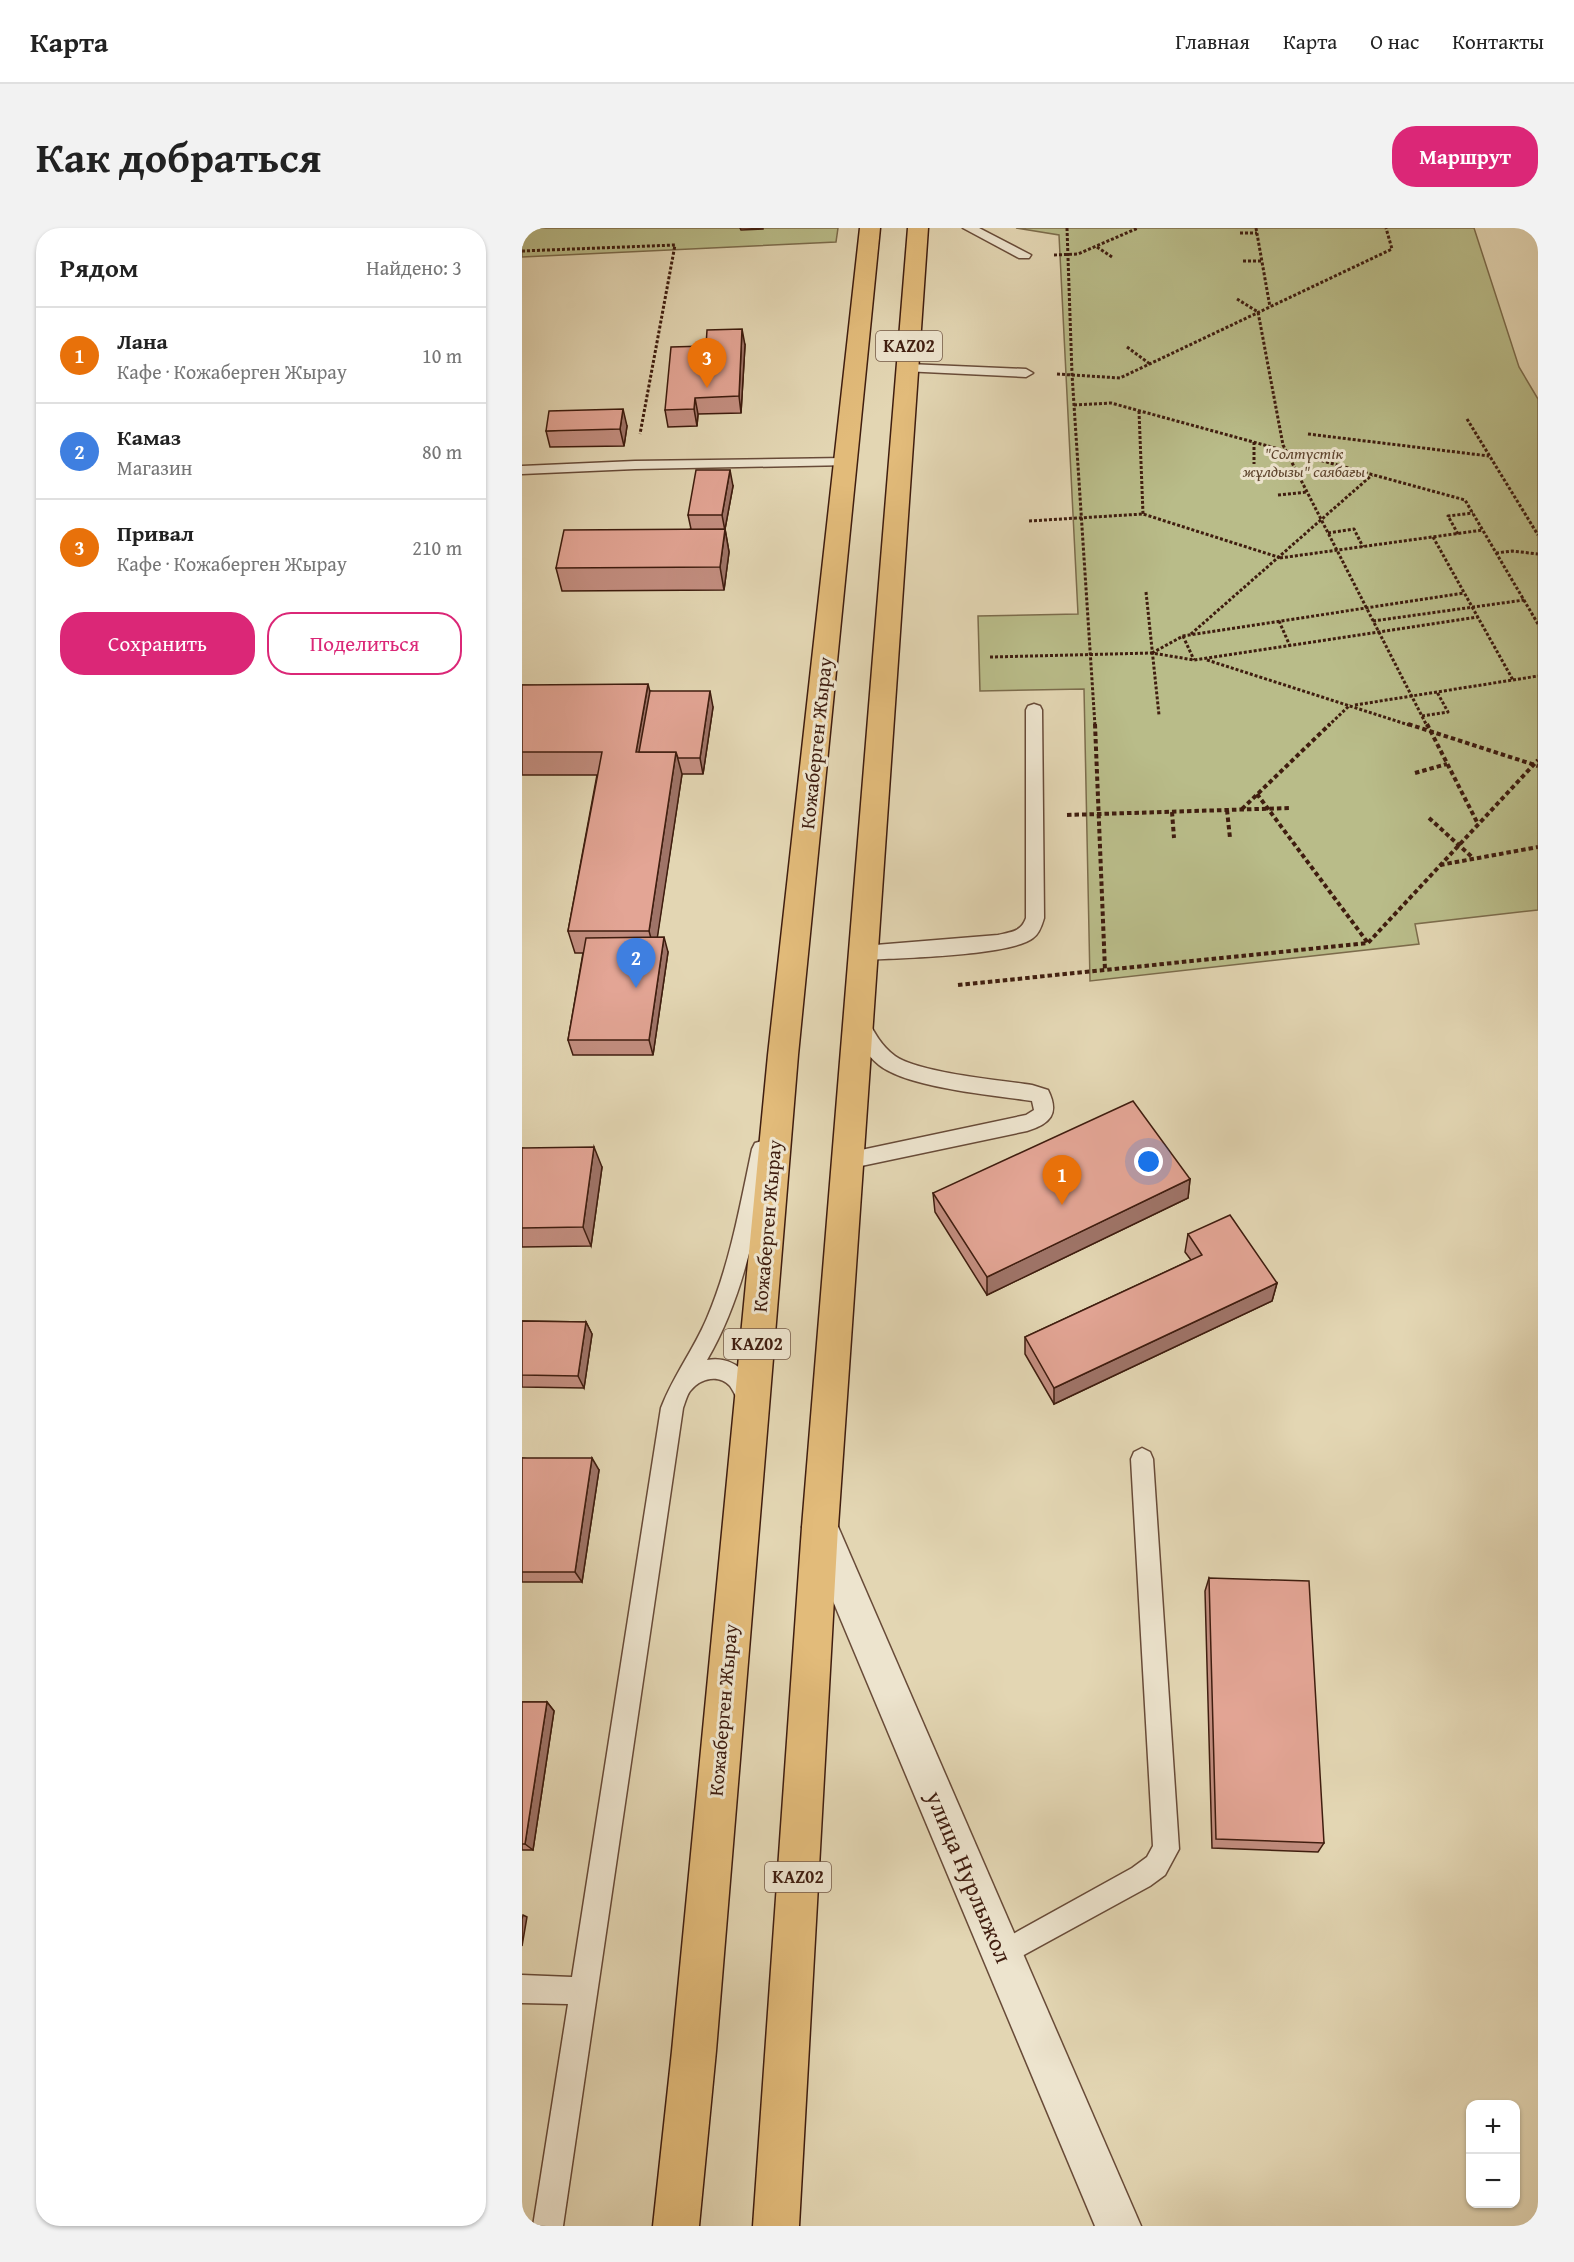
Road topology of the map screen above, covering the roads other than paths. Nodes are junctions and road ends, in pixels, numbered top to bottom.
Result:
1 (870, 228) edge
2 (918, 228) edge
3 (969, 228) edge
4 (1024, 255) road end
5 (908, 368) junction
6 (1026, 373) road end
7 (845, 462) junction
8 (522, 470) edge
9 (1034, 710) dead end
10 (863, 953) junction
11 (858, 1019) junction
12 (783, 1055) junction
13 (848, 1161) junction
14 (682, 1384) junction
15 (751, 1409) junction
16 (1142, 1459) dead end
17 (820, 1527) junction
18 (1002, 1954) junction
19 (522, 1989) edge
20 (584, 1991) junction
21 (548, 2226) edge
22 (676, 2226) edge
23 (776, 2226) edge
24 (1118, 2226) edge

1 - 7 highway, Кожаберген Жырау / KAZ02
2 - 5 highway, KAZ02
3 - 4 lane
5 - 6 lane
5 - 10 highway, KAZ02
7 - 8 lane
7 - 12 highway, Кожаберген Жырау / KAZ02
9 - 10 lane
10 - 11 highway, KAZ02
11 - 13 highway, KAZ02
11 - 13 lane
12 - 14 lane
12 - 15 highway, Кожаберген Жырау / KAZ02
13 - 17 highway, KAZ02
14 - 15 lane
14 - 20 lane
15 - 22 highway, Кожаберген Жырау / KAZ02
16 - 18 lane
17 - 18 street, улица Нурлыжол
17 - 23 highway, KAZ02
18 - 24 street, улица Нурлыжол
19 - 20 lane
20 - 21 lane

